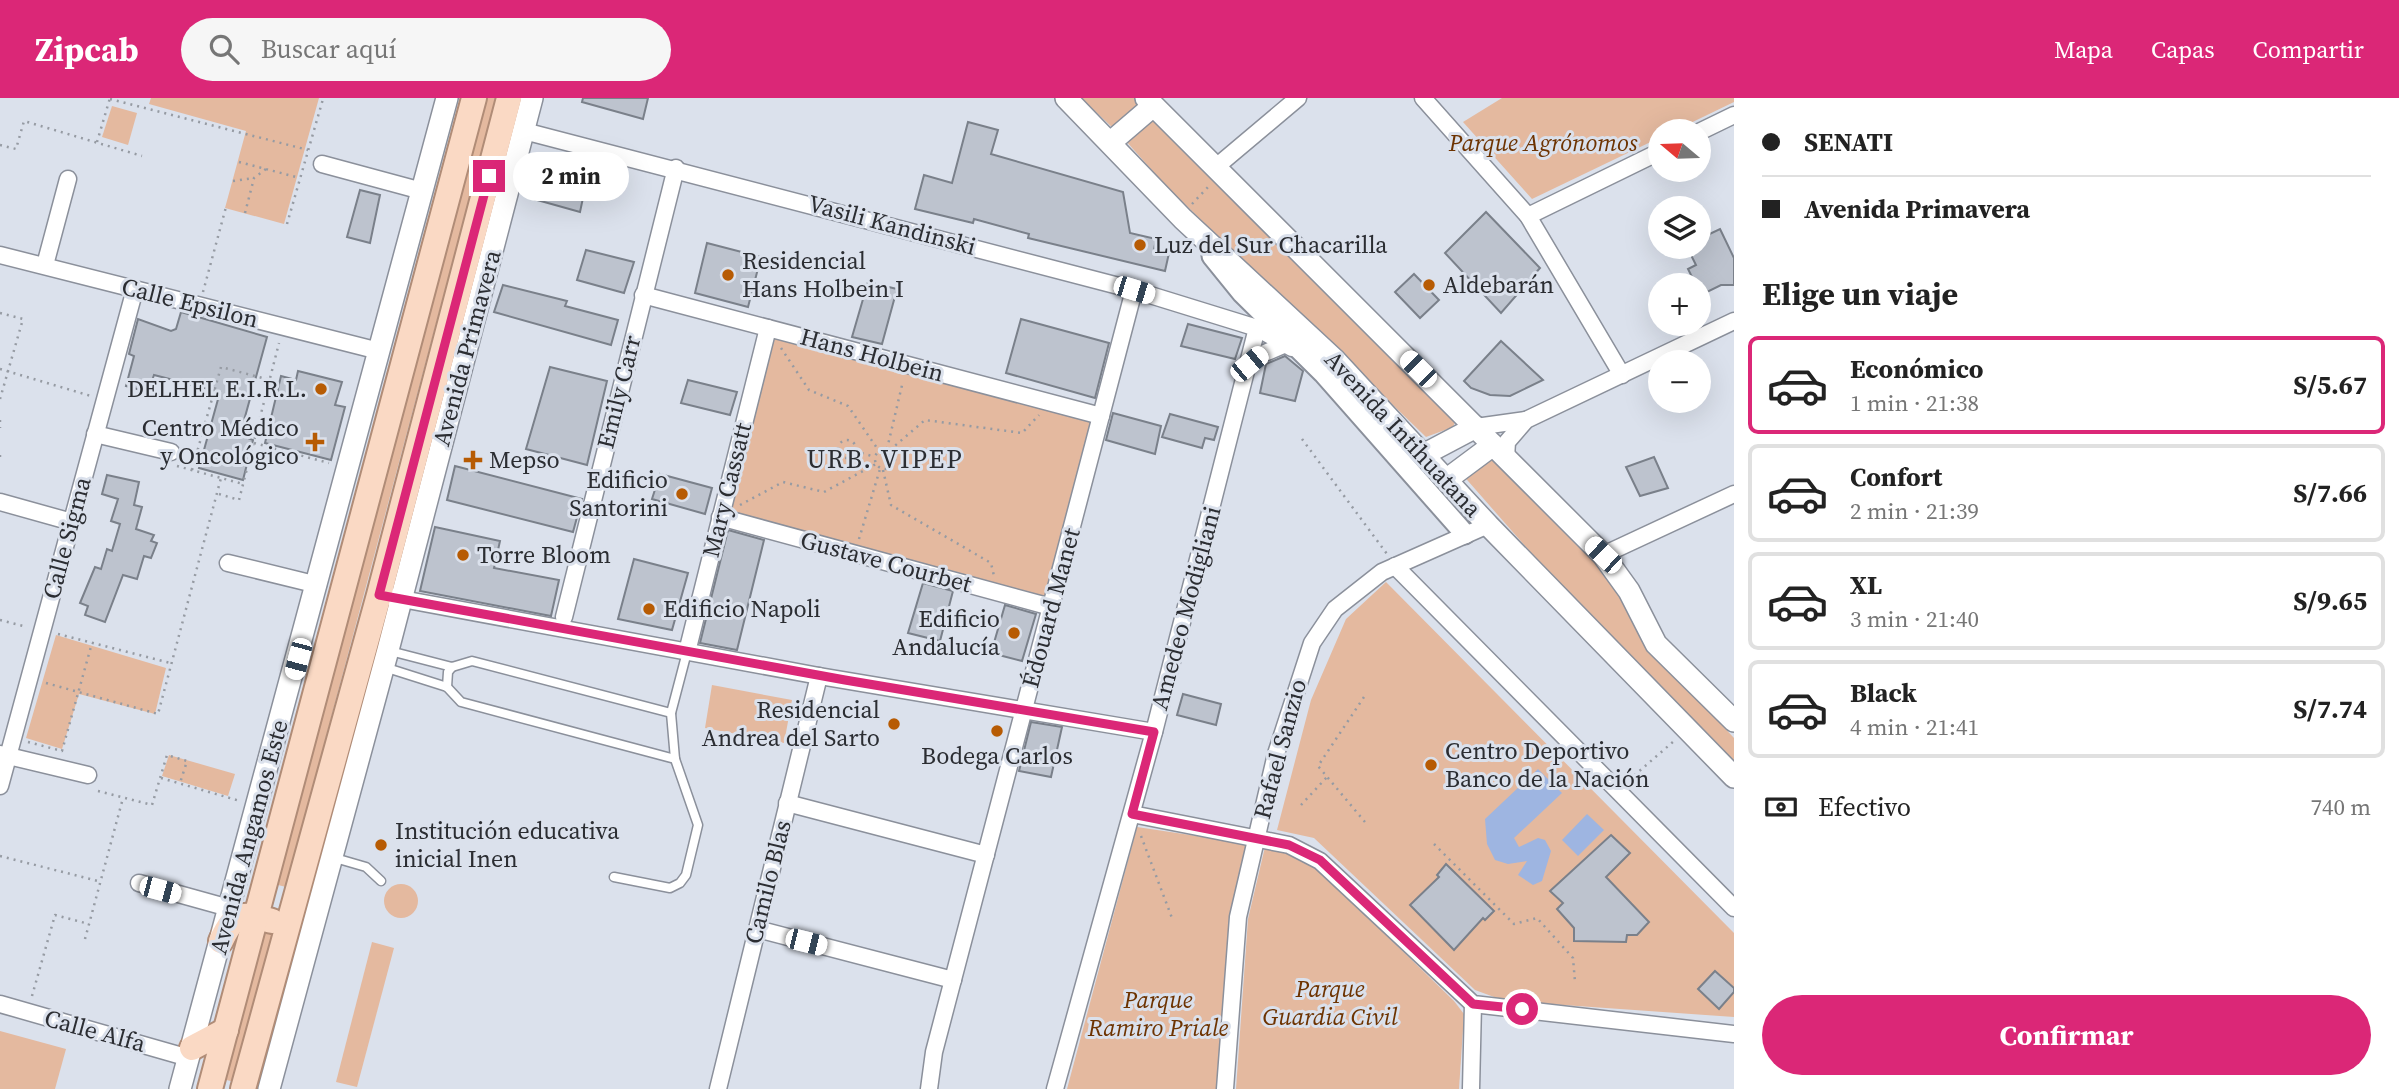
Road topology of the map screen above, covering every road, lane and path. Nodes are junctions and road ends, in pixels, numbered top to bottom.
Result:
1 (110, 98) edge
2 (447, 98) edge
3 (474, 98) edge
4 (509, 98) edge
5 (532, 98) edge
6 (1066, 98) edge
7 (1298, 98) edge
8 (1423, 98) edge
9 (323, 99) edge
10 (1149, 102) edge
11 (1734, 115) edge
12 (1712, 126) edge
13 (524, 131) junction
14 (1111, 142) junction
15 (97, 143) junction
16 (0, 145) edge
17 (308, 150) junction
18 (142, 156) dead end
19 (1648, 157) edge
20 (239, 162) dead end
21 (322, 164) dead end
22 (676, 168) junction
23 (266, 169) junction
24 (1219, 170) junction
25 (300, 177) junction
26 (254, 178) junction
27 (68, 179) dead end
28 (233, 181) dead end
29 (422, 191) junction
30 (226, 208) dead end
31 (245, 213) dead end
32 (1528, 216) junction
33 (1181, 218) junction
34 (287, 224) dead end
35 (0, 255) edge
36 (45, 265) junction
37 (135, 289) junction
38 (1134, 290) junction
39 (1242, 293) junction
40 (643, 295) junction
41 (199, 305) junction
42 (0, 313) edge
43 (1219, 316) junction
44 (1734, 321) edge
45 (284, 327) junction
46 (1257, 328) junction
47 (772, 333) junction
48 (1286, 344) junction
49 (379, 351) junction
50 (1307, 356) junction
51 (1249, 364) junction
52 (0, 369) edge
53 (8, 371) junction
54 (905, 373) dead end
55 (1622, 375) junction
56 (270, 380) junction
57 (104, 399) junction
58 (0, 400) edge
59 (1044, 410) dead end
60 (1101, 416) junction
61 (0, 420) edge
62 (1526, 420) junction
63 (1476, 427) junction
64 (0, 428) edge
65 (95, 434) junction
66 (1302, 439) dead end
67 (254, 443) junction
68 (888, 449) junction
69 (855, 451) junction
70 (879, 451) junction
71 (171, 452) dead end
72 (1500, 452) junction
73 (0, 455) edge
74 (1423, 455) junction
75 (875, 457) junction
76 (0, 461) edge
77 (332, 464) dead end
78 (876, 464) junction
79 (882, 469) junction
80 (192, 470) dead end
81 (221, 478) dead end
82 (1446, 480) junction
83 (217, 494) junction
84 (1734, 494) edge
85 (0, 502) edge
86 (1470, 506) junction
87 (726, 514) junction
88 (72, 522) junction
89 (1488, 525) junction
90 (1465, 534) junction
91 (857, 544) dead end
92 (1603, 555) junction
93 (228, 563) dead end
94 (1395, 566) junction
95 (995, 582) dead end
96 (330, 587) junction
97 (390, 597) junction
98 (1051, 607) junction
99 (564, 617) dead end
100 (0, 620) edge
101 (42, 631) junction
102 (92, 643) junction
103 (687, 652) junction
104 (386, 659) junction
105 (171, 664) junction
106 (452, 667) junction
107 (819, 676) junction
108 (40, 682) dead end
109 (447, 687) junction
110 (79, 692) junction
111 (1364, 697) dead end
112 (1024, 712) junction
113 (671, 713) junction
114 (1734, 721) edge
115 (1687, 729) junction
116 (1154, 732) junction
117 (23, 741) dead end
118 (4, 755) edge
119 (675, 759) junction
120 (88, 775) dead end
121 (1327, 777) junction
122 (1734, 777) edge
123 (161, 778) junction
124 (180, 783) junction
125 (0, 786) edge
126 (1619, 789) junction
127 (98, 791) dead end
128 (123, 798) junction
129 (787, 803) junction
130 (257, 805) junction
131 (1301, 806) dead end
132 (1132, 814) junction
133 (1365, 822) dead end
134 (1256, 840) junction
135 (1434, 844) dead end
136 (986, 855) junction
137 (0, 856) edge
138 (332, 857) junction
139 (614, 877) dead end
140 (381, 881) dead end
141 (100, 882) junction
142 (139, 883) dead end
143 (229, 908) junction
144 (1734, 908) edge
145 (257, 917) junction
146 (1172, 918) dead end
147 (89, 924) junction
148 (287, 925) junction
149 (757, 929) junction
150 (85, 939) dead end
151 (221, 941) junction
152 (953, 980) junction
153 (1575, 982) dead end
154 (30, 1003) dead end
155 (0, 1004) edge
156 (1473, 1004) junction
157 (226, 1030) junction
158 (1734, 1034) edge
159 (191, 1053) junction
160 (180, 1089) edge
161 (209, 1089) edge
162 (243, 1089) edge
163 (269, 1089) edge
164 (719, 1089) edge
165 (929, 1089) edge
166 (1055, 1089) edge
167 (1225, 1089) edge
168 (1471, 1089) edge

1 - 15 path
1 - 17 path
2 - 29 main road
3 - 96 main road
4 - 97 main road, Avenida Primavera
5 - 13 main road, Avenida Primavera
6 - 14 main road, Avenida Intihuatana
7 - 24 street
8 - 32 street
9 - 17 path
10 - 14 main road
10 - 24 main road
11 - 12 street
13 - 22 street, Vasili Kandinski
13 - 97 main road, Avenida Primavera
14 - 33 main road, Avenida Intihuatana
15 - 16 path
15 - 18 path
17 - 25 path
19 - 32 street
20 - 23 path
21 - 29 street
22 - 38 street, Vasili Kandinski
22 - 40 street, Emily Carr
23 - 25 path
23 - 26 path
24 - 33 path
24 - 63 main road
25 - 34 path
26 - 28 path
26 - 31 path
27 - 36 street
29 - 49 main road
30 - 41 path
32 - 55 street
33 - 39 street
33 - 74 main road, Avenida Intihuatana
35 - 36 street, Calle Epsilon
36 - 37 street, Calle Epsilon
37 - 41 street, Calle Epsilon
37 - 57 street, Calle Sigma
38 - 43 street, Vasili Kandinski
38 - 60 street, Édouard Manet
39 - 43 street
39 - 46 street
39 - 50 street
40 - 47 street, Hans Holbein
40 - 99 street, Emily Carr
41 - 45 street, Calle Epsilon
42 - 53 path
43 - 46 street, Vasili Kandinski
44 - 55 street
45 - 49 street, Calle Epsilon
45 - 56 path
46 - 48 street, Vasili Kandinski
46 - 51 street, Amedeo Modigliani
47 - 60 street, Hans Holbein
47 - 70 path
47 - 87 street, Mary Cassatt
48 - 50 street, Vasili Kandinski
48 - 51 street
49 - 96 main road
50 - 90 street
51 - 116 street, Amedeo Modigliani
52 - 53 path
53 - 57 path
53 - 58 path
54 - 68 path
55 - 62 street
56 - 67 path
56 - 80 path
57 - 65 street, Calle Sigma
59 - 68 path
60 - 98 street, Édouard Manet
61 - 64 path
62 - 63 street
62 - 72 street
63 - 72 main road
63 - 74 main road
65 - 71 street
65 - 88 street, Calle Sigma
66 - 94 path
67 - 77 path
67 - 83 path
68 - 70 path
68 - 79 path
69 - 69 path
69 - 75 path
70 - 75 path
72 - 82 main road
72 - 92 main road
73 - 76 path
74 - 82 main road, Avenida Intihuatana
75 - 78 path
78 - 79 path
78 - 87 path
79 - 91 path
79 - 95 path
81 - 83 path
82 - 86 main road, Avenida Intihuatana
83 - 105 path
84 - 92 street
85 - 88 street
86 - 89 main road, Avenida Intihuatana
86 - 90 street
87 - 98 street, Gustave Courbet
87 - 103 street, Mary Cassatt
88 - 101 street, Calle Sigma
89 - 90 street, Rafael Sanzio
89 - 115 main road, Avenida Intihuatana
90 - 94 street, Rafael Sanzio
92 - 114 main road
93 - 96 street
94 - 126 street
94 - 134 street, Rafael Sanzio
96 - 130 main road, Avenida Angamos Este
96 - 145 main road, Avenida Angamos Este
97 - 103 street
97 - 104 main road
97 - 148 main road
98 - 112 street, Édouard Manet
100 - 101 path
101 - 102 path
101 - 118 street, Calle Sigma
102 - 105 path
102 - 110 path
103 - 107 street
103 - 113 lane
104 - 106 lane
104 - 109 lane
104 - 138 main road
105 - 110 path
106 - 109 lane
106 - 113 lane
107 - 112 street
107 - 129 street, Camilo Blas
108 - 110 path
109 - 119 lane
110 - 117 path
111 - 121 path
112 - 116 street
112 - 136 street, Édouard Manet
113 - 119 lane
115 - 122 main road, Avenida Intihuatana
115 - 126 path
116 - 132 street, Amedeo Modigliani
118 - 120 street
118 - 125 street, Calle Sigma
119 - 139 lane
121 - 131 path
121 - 133 path
123 - 124 path
123 - 124 path
123 - 128 path
124 - 130 path
126 - 144 street
127 - 128 path
128 - 141 path
129 - 136 street
129 - 149 street, Camilo Blas
130 - 143 main road, Avenida Angamos Este
132 - 134 street
132 - 146 path
132 - 166 street, Amedeo Modigliani
134 - 156 street
134 - 167 street, Rafael Sanzio
135 - 153 path
136 - 152 street, Édouard Manet
137 - 141 path
138 - 140 lane
138 - 163 main road
141 - 147 path
142 - 143 street
143 - 151 main road, Avenida Angamos Este
145 - 148 main road
145 - 151 main road
145 - 157 main road, Avenida Angamos Este
147 - 150 path
147 - 154 path
148 - 162 main road
149 - 152 street
149 - 164 street, Camilo Blas
151 - 159 main road, Avenida Angamos Este
152 - 165 street, Édouard Manet
155 - 159 street, Calle Alfa
156 - 158 street
156 - 168 street
157 - 159 main road
157 - 161 main road, Avenida Angamos Este
159 - 160 main road, Avenida Angamos Este

